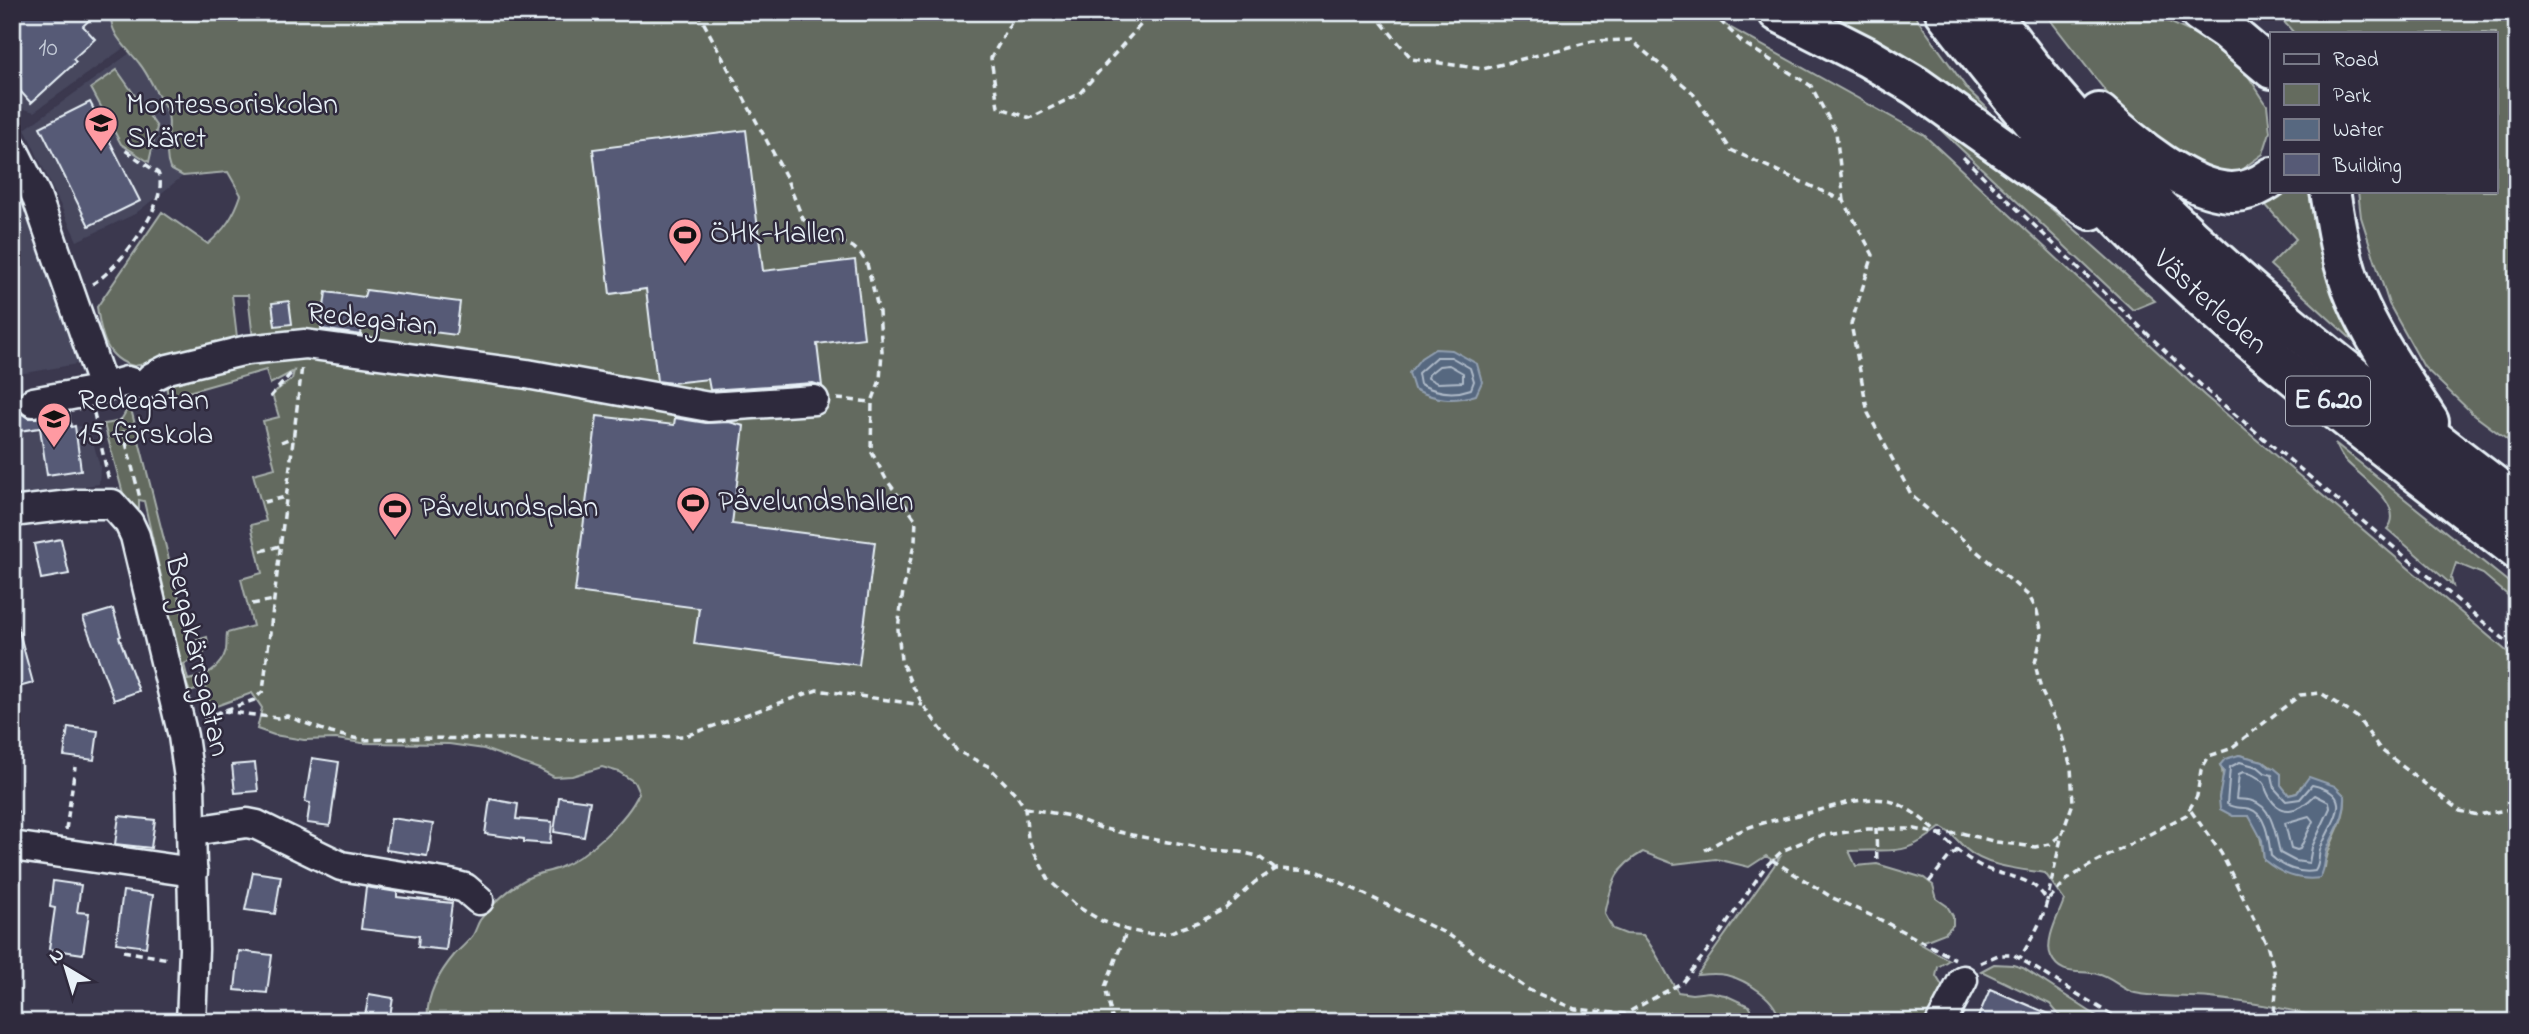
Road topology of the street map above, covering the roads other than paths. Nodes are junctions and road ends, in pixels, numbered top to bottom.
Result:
1 (1778, 12) edge
2 (1945, 12) edge
3 (2199, 12) edge
4 (1991, 14) edge
5 (2266, 67) edge
6 (12, 147) edge
7 (2270, 178) edge
8 (2330, 192) edge
9 (2146, 244) junction
10 (95, 390) junction
11 (814, 400) road end
12 (33, 402) dead end
13 (2448, 450) junction
14 (2517, 503) edge
15 (12, 512) edge
16 (2517, 550) edge
17 (193, 831) junction
18 (12, 846) edge
19 (193, 872) junction
20 (479, 900) dead end
21 (1968, 974) road end
22 (191, 1022) edge
23 (1941, 1022) edge

1 - 9 highway
2 - 9 highway, Västerleden / E 6.20
3 - 5 highway
4 - 7 highway
4 - 13 highway, Västerleden / E 6.20
6 - 10 street
8 - 13 highway
9 - 16 highway, Västerleden / E 6.20
10 - 11 street, Redegatan
10 - 12 street
13 - 14 highway, Västerleden / E 6.20
15 - 17 street, Bergakärrsgatan
17 - 19 street, Bergakärrsgatan
17 - 20 street
18 - 19 street
19 - 22 street, Bergakärrsgatan
21 - 23 street

